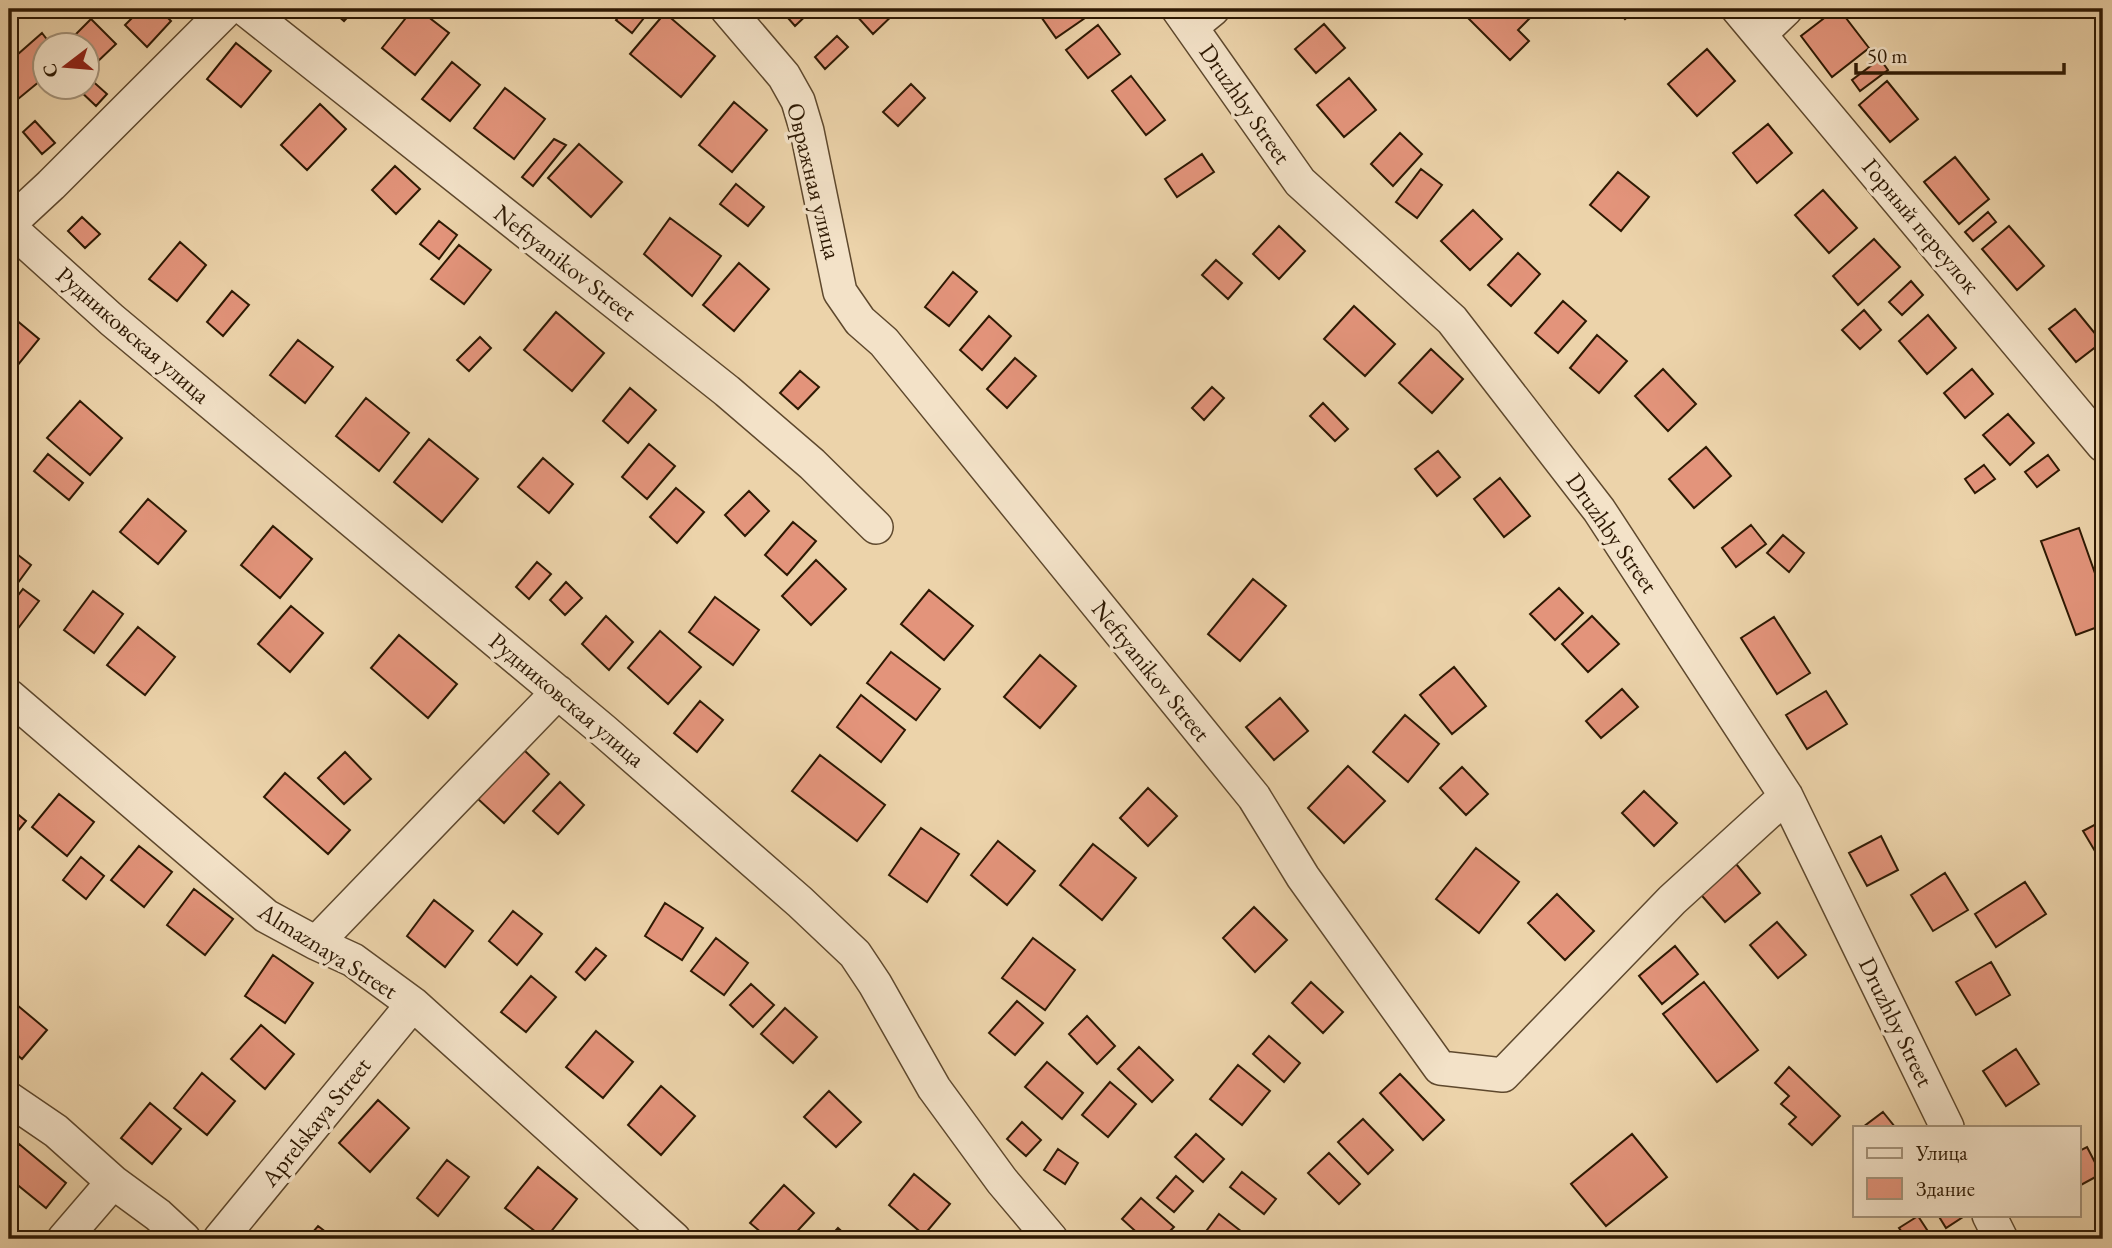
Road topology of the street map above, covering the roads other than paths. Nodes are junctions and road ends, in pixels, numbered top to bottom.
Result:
1 (227, 9) edge
2 (245, 9) edge
3 (727, 9) edge
4 (1738, 9) edge
5 (1786, 9) edge
6 (1194, 15) edge
7 (1761, 33) junction
8 (9, 226) edge
9 (840, 292) joint
10 (2103, 445) edge
11 (876, 527) dead end
12 (558, 692) junction
13 (9, 696) edge
14 (1786, 796) junction
15 (316, 943) junction
16 (413, 1004) junction
17 (9, 1099) edge
18 (1947, 1126) edge
19 (113, 1182) junction
20 (1990, 1216) edge
21 (64, 1239) edge
22 (184, 1239) edge
23 (220, 1239) edge
24 (674, 1239) edge
25 (1051, 1239) edge
26 (2001, 1239) edge

1 - 8 street
2 - 11 street, Neftyanikov Street
3 - 9 street, Овражная улица
4 - 7 street, Горный переулок
5 - 7 street
6 - 14 street, Druzhby Street
7 - 10 street, Горный переулок
8 - 12 street, Рудниковская улица
9 - 14 street, Neftyanikov Street
12 - 15 street
12 - 25 street, Рудниковская улица
13 - 15 street, Almaznaya Street
14 - 18 street, Druzhby Street
15 - 16 street, Almaznaya Street
16 - 23 street, Aprelskaya Street
16 - 24 street, Almaznaya Street
17 - 19 street
19 - 21 street
19 - 22 street
20 - 26 street

